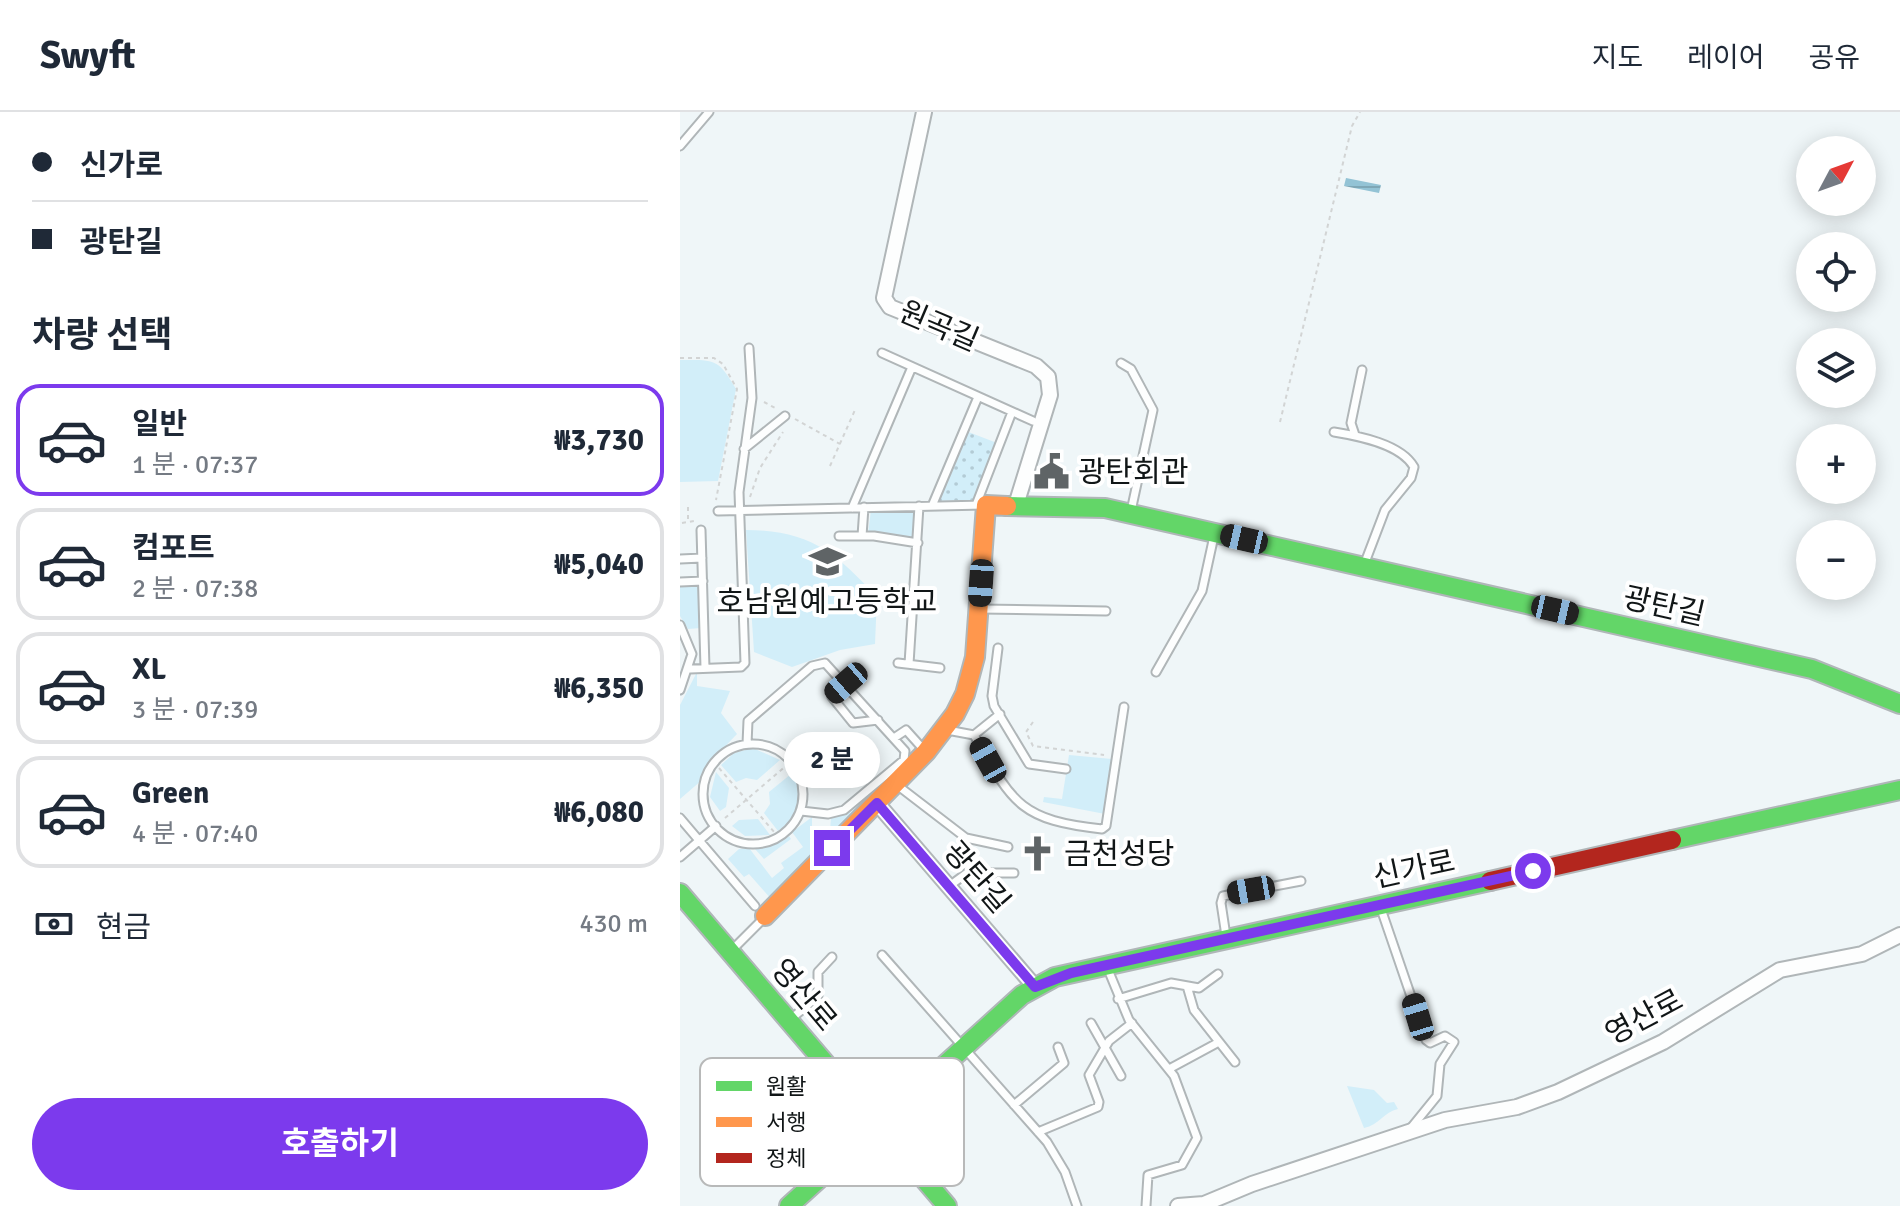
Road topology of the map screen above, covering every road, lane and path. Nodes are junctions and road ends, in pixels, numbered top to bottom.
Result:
1 (709, 112) edge
2 (924, 112) edge
3 (1360, 112) edge
4 (680, 146) edge
5 (749, 348) dead end
6 (882, 353) dead end
7 (680, 358) edge
8 (1121, 363) dead end
9 (912, 367) junction
10 (1362, 370) dead end
11 (756, 397) dead end
12 (978, 397) junction
13 (855, 410) dead end
14 (1012, 412) junction
15 (785, 415) junction
16 (1033, 421) dead end
17 (1280, 422) dead end
18 (784, 430) dead end
19 (1334, 432) dead end
20 (1355, 435) junction
21 (840, 444) junction
22 (744, 449) junction
23 (830, 466) dead end
24 (981, 505) junction
25 (1016, 505) junction
26 (919, 506) junction
27 (932, 506) junction
28 (688, 507) dead end
29 (864, 507) junction
30 (717, 508) joint
31 (852, 508) junction
32 (742, 511) junction
33 (688, 513) junction
34 (1130, 513) junction
35 (680, 514) edge
36 (688, 521) junction
37 (699, 521) dead end
38 (682, 523) edge
39 (701, 530) dead end
40 (1214, 532) junction
41 (839, 536) dead end
42 (862, 536) junction
43 (918, 543) junction
44 (702, 558) junction
45 (680, 559) edge
46 (1363, 566) junction
47 (703, 581) junction
48 (680, 582) edge
49 (979, 609) junction
50 (1106, 611) dead end
51 (681, 627) edge
52 (998, 648) dead end
53 (898, 663) dead end
54 (909, 664) junction
55 (705, 668) junction
56 (940, 668) dead end
57 (690, 669) junction
58 (1156, 672) dead end
59 (846, 683) junction
60 (680, 690) edge
61 (1900, 704) edge
62 (1124, 707) dead end
63 (1000, 714) junction
64 (878, 720) junction
65 (1033, 722) dead end
66 (944, 729) junction
67 (974, 735) junction
68 (894, 738) junction
69 (747, 744) junction
70 (926, 752) junction
71 (1106, 755) dead end
72 (787, 765) dead end
73 (719, 768) dead end
74 (1066, 769) dead end
75 (895, 784) junction
76 (1900, 790) edge
77 (747, 800) junction
78 (877, 803) junction
79 (801, 811) junction
80 (680, 818) edge
81 (725, 818) dead end
82 (716, 826) junction
83 (775, 833) dead end
84 (699, 840) junction
85 (1008, 847) dead end
86 (680, 857) edge
87 (1014, 873) dead end
88 (1301, 881) dead end
89 (948, 887) junction
90 (680, 893) edge
91 (1380, 905) junction
92 (760, 911) junction
93 (1900, 935) edge
94 (1227, 939) junction
95 (731, 952) junction
96 (882, 955) dead end
97 (832, 957) dead end
98 (1106, 965) junction
99 (1218, 974) dead end
100 (1187, 986) junction
101 (1035, 987) junction
102 (1118, 999) junction
103 (789, 1021) junction
104 (1091, 1023) dead end
105 (1132, 1023) junction
106 (1219, 1042) junction
107 (1058, 1047) dead end
108 (964, 1049) junction
109 (1104, 1049) junction
110 (820, 1058) edge
111 (954, 1058) edge
112 (1235, 1062) dead end
113 (1169, 1069) junction
114 (1121, 1076) dead end
115 (1014, 1105) junction
116 (1038, 1132) junction
117 (1407, 1132) junction
118 (811, 1186) edge
119 (930, 1186) edge
120 (789, 1206) edge
121 (947, 1206) edge
122 (1077, 1206) edge
123 (1146, 1206) edge
124 (1178, 1206) edge

1 - 4 lane
2 - 25 street, 원곡길
3 - 17 path
5 - 22 lane
6 - 9 lane
7 - 30 path
8 - 34 lane
9 - 12 lane
9 - 31 lane
10 - 20 lane
11 - 15 path
12 - 14 lane
12 - 27 lane
13 - 21 path
14 - 16 lane
14 - 24 lane
15 - 21 path
15 - 22 lane
18 - 32 path
19 - 20 lane
20 - 46 lane
21 - 23 path
22 - 32 lane
24 - 25 street, 광탄길
24 - 27 lane
24 - 49 street
25 - 34 street, 광탄길
26 - 27 lane
26 - 29 lane
26 - 43 lane
28 - 33 path
29 - 31 lane
29 - 42 lane
30 - 32 lane
31 - 32 lane
32 - 55 lane
33 - 35 path
33 - 36 path
34 - 40 street, 광탄길
36 - 37 path
36 - 38 path
39 - 44 lane
40 - 46 street, 광탄길
40 - 58 lane
41 - 42 lane
42 - 43 lane
43 - 54 lane
44 - 45 lane
44 - 47 lane
46 - 61 street, 광탄길
47 - 48 lane
47 - 55 lane
49 - 50 lane
49 - 66 street
51 - 57 lane
52 - 63 lane
53 - 54 lane
54 - 56 lane
55 - 57 lane
57 - 60 lane
59 - 64 lane
59 - 64 lane
59 - 69 lane
62 - 67 lane
63 - 67 lane
63 - 74 lane
64 - 68 lane
65 - 71 path
66 - 67 lane
66 - 70 street
68 - 70 lane
68 - 79 lane
69 - 79 lane
69 - 82 lane
70 - 75 street
72 - 77 path
73 - 77 path
75 - 78 street
75 - 85 lane, 광탄길
76 - 91 street, 신가로
77 - 81 path
77 - 83 path
78 - 89 street, 광탄길
78 - 92 street
79 - 82 lane
80 - 84 lane
82 - 84 lane
84 - 86 lane
84 - 92 lane
87 - 89 lane
88 - 94 lane
89 - 101 street, 광탄길
90 - 95 street, 영산로
91 - 94 street, 신가로
91 - 117 lane
92 - 95 lane
93 - 117 street, 영산로
94 - 98 street, 신가로
95 - 103 street, 영산로
96 - 108 lane
97 - 103 lane
98 - 101 street, 신가로
98 - 102 lane
99 - 100 lane
100 - 102 lane
100 - 106 lane
101 - 108 street, 신가로
102 - 105 lane
103 - 110 street, 영산로
104 - 109 lane
105 - 109 lane
105 - 113 lane
106 - 112 lane
106 - 113 lane
107 - 115 lane
108 - 111 street, 신가로
108 - 115 lane
109 - 114 lane
109 - 116 lane
113 - 123 lane
115 - 116 lane
116 - 122 lane
117 - 124 street, 영산로
118 - 120 street, 신가로
119 - 121 street, 영산로

